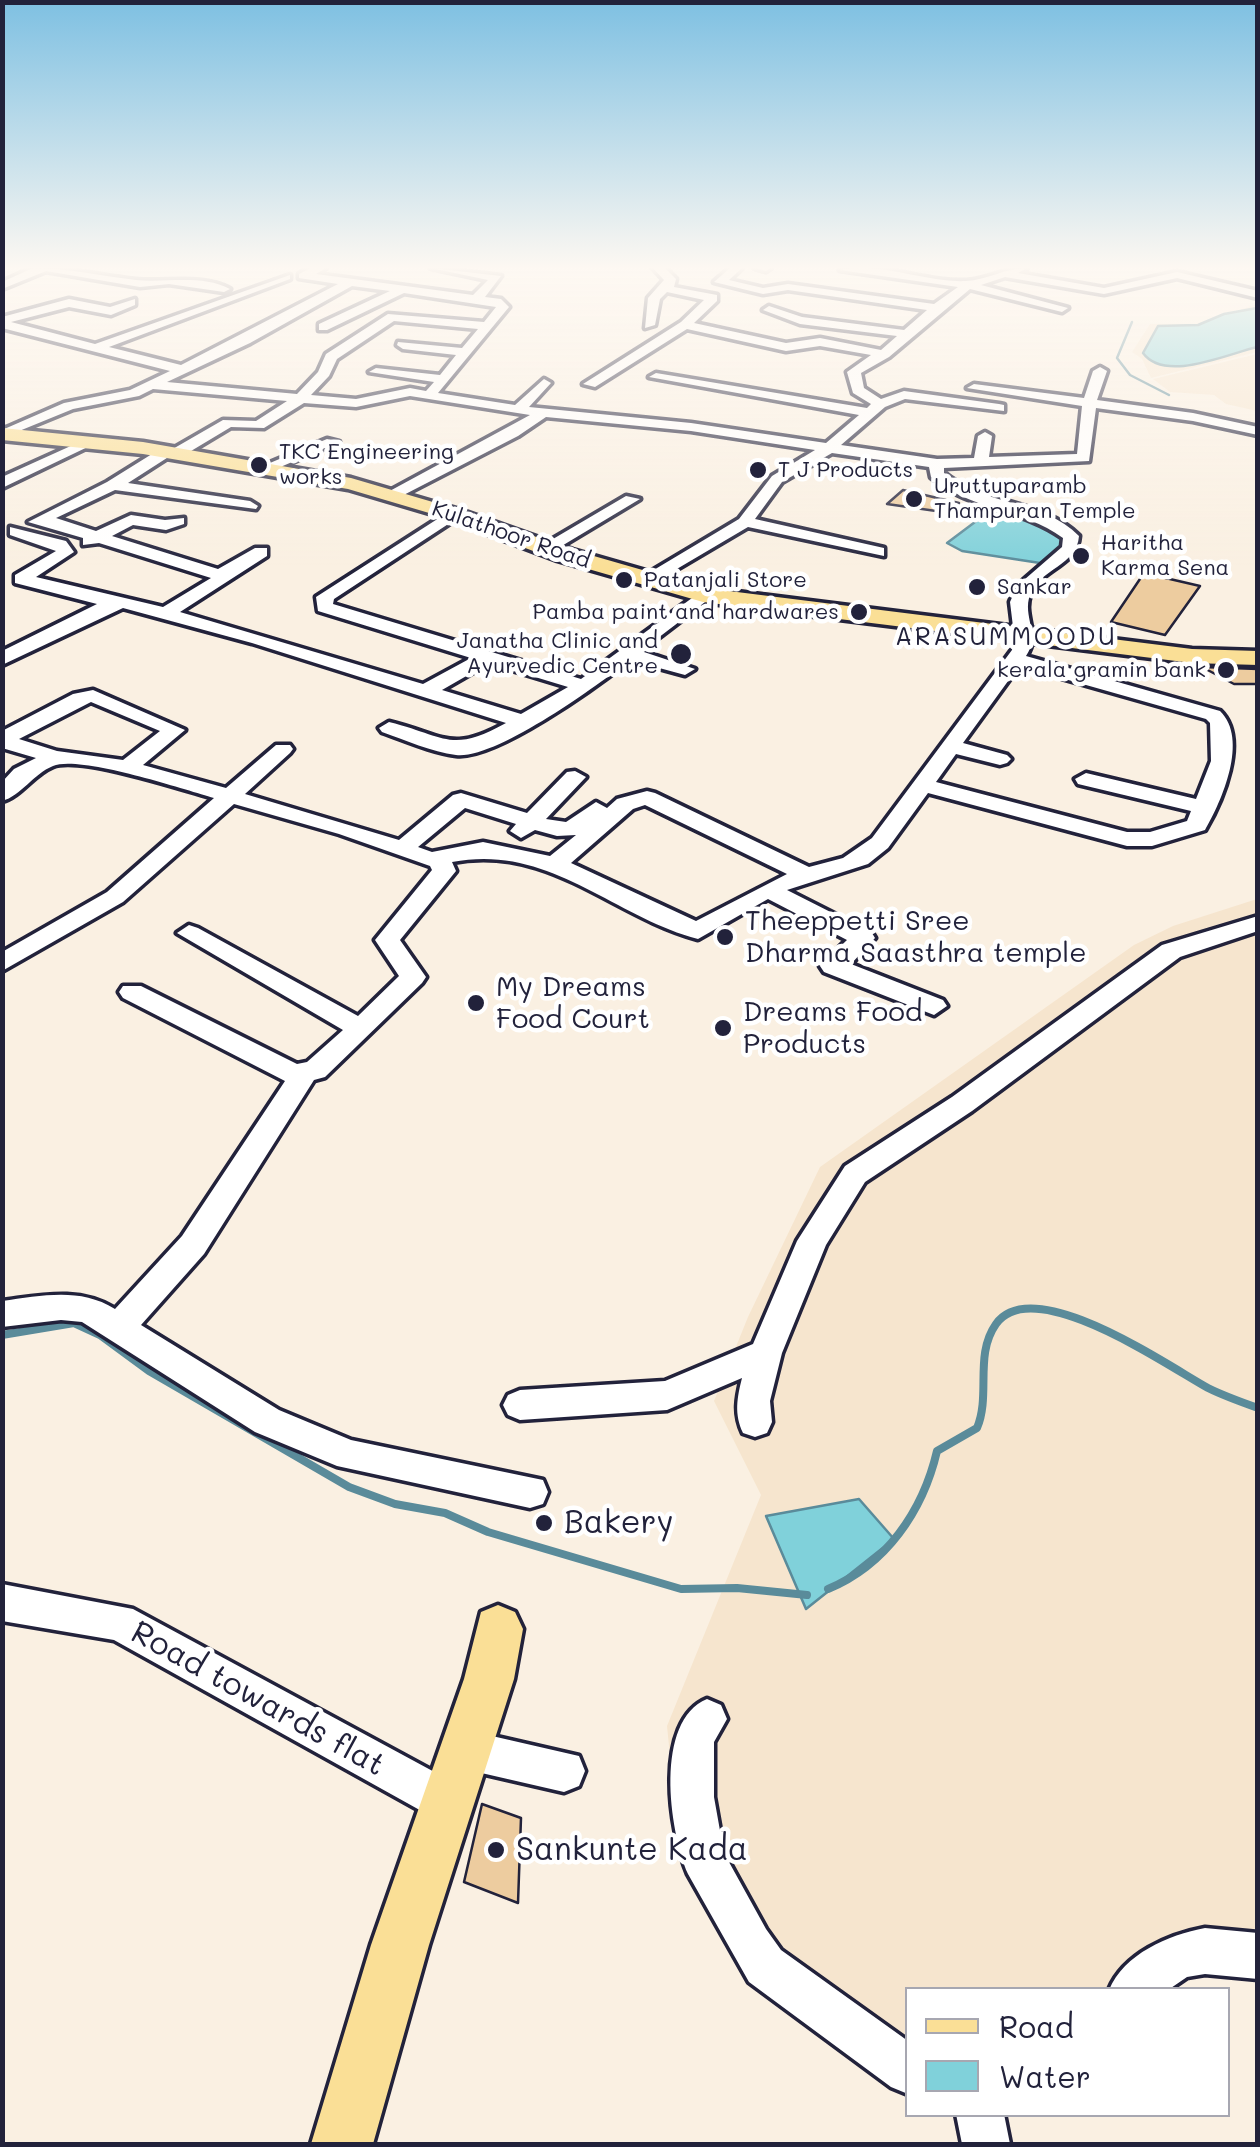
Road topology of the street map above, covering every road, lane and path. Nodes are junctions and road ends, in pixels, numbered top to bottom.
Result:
1 (175, 368) edge
2 (186, 368) edge
3 (326, 368) edge
4 (451, 368) edge
5 (615, 368) edge
6 (860, 368) edge
7 (183, 370) junction
8 (1100, 371) dead end
9 (376, 372) dead end
10 (656, 377) dead end
11 (443, 378) junction
12 (544, 383) dead end
13 (590, 384) dead end
14 (151, 385) junction
15 (974, 388) dead end
16 (429, 396) junction
17 (300, 399) junction
18 (1089, 403) junction
19 (482, 404) junction
20 (876, 408) junction
21 (1006, 408) dead end
22 (519, 409) junction
23 (544, 412) junction
24 (467, 414) dead end
25 (1258, 431) edge
26 (7, 436) edge
27 (985, 436) dead end
28 (332, 442) dead end
29 (89, 443) junction
30 (828, 449) junction
31 (170, 453) junction
32 (980, 461) junction
33 (936, 464) junction
34 (266, 468) junction
35 (2, 484) edge
36 (113, 484) junction
37 (392, 496) junction
38 (632, 499) dead end
39 (250, 506) dead end
40 (454, 514) junction
41 (41, 519) junction
42 (178, 521) dead end
43 (746, 522) junction
44 (10, 534) edge
45 (99, 537) junction
46 (544, 549) junction
47 (64, 550) junction
48 (261, 552) dead end
49 (878, 552) dead end
50 (221, 576) junction
51 (648, 581) junction
52 (704, 595) junction
53 (115, 603) junction
54 (166, 613) junction
55 (1027, 632) junction
56 (626, 653) junction
57 (487, 657) junction
58 (1258, 658) edge
59 (1014, 659) junction
60 (2, 660) edge
61 (685, 669) dead end
62 (584, 686) junction
63 (425, 691) junction
64 (525, 722) junction
65 (388, 728) dead end
66 (2, 741) edge
67 (953, 747) junction
68 (283, 749) dead end
69 (54, 757) junction
70 (1000, 759) dead end
71 (127, 766) junction
72 (576, 777) dead end
73 (1086, 779) dead end
74 (924, 784) junction
75 (2, 795) edge
76 (227, 795) junction
77 (599, 806) dead end
78 (1205, 808) junction
79 (530, 823) junction
80 (402, 848) junction
81 (497, 852) junction
82 (439, 858) junction
83 (554, 864) junction
84 (807, 875) junction
85 (768, 890) junction
86 (1258, 922) edge
87 (190, 933) dead end
88 (2, 963) edge
89 (132, 992) dead end
90 (934, 1006) dead end
91 (360, 1028) junction
92 (304, 1074) junction
93 (2, 1314) edge
94 (120, 1326) junction
95 (765, 1354) junction
96 (520, 1405) dead end
97 (755, 1422) dead end
98 (530, 1492) dead end
99 (2, 1602) edge
100 (498, 1629) dead end
101 (707, 1720) dead end
102 (466, 1751) junction
103 (564, 1771) dead end
104 (449, 1803) junction
105 (1258, 1956) edge
106 (1136, 1987) edge
107 (905, 2068) edge
108 (981, 2117) edge
109 (342, 2144) edge
110 (986, 2144) edge

1 - 7 street
2 - 7 street
3 - 17 street
4 - 11 street
5 - 13 street
6 - 20 street
7 - 14 street
8 - 18 street
9 - 11 street
10 - 20 street
11 - 16 street
12 - 22 street
14 - 17 street
14 - 26 street
15 - 18 street
16 - 17 street
16 - 19 street
17 - 31 street
18 - 25 street
18 - 32 street
19 - 22 street
19 - 24 street
20 - 21 street
20 - 30 street
22 - 23 street
23 - 30 street
23 - 37 street
26 - 29 main road, Kulathoor Road
27 - 32 street
28 - 34 street
29 - 31 main road, Kulathoor Road
29 - 35 street
30 - 33 street
30 - 43 street
31 - 34 main road, Kulathoor Road
31 - 36 street
32 - 33 street
33 - 55 street
34 - 37 main road, Kulathoor Road
36 - 39 street
36 - 41 street
37 - 40 main road, Kulathoor Road
38 - 46 street
40 - 46 main road, Kulathoor Road
40 - 57 street
41 - 44 street
41 - 45 street
42 - 45 street
43 - 49 street
43 - 51 street
44 - 47 street
45 - 47 street
45 - 50 street
46 - 51 main road, Kulathoor Road
47 - 53 street
48 - 50 street
50 - 54 street
51 - 52 main road, Kulathoor Road
52 - 55 main road, Kulathoor Road
52 - 56 street
53 - 54 street
53 - 60 street
54 - 63 street
55 - 58 main road, Kulathoor Road
55 - 59 street
56 - 61 street
56 - 62 street
57 - 62 street
57 - 63 street
59 - 67 street
59 - 78 street
62 - 64 street
63 - 64 street
64 - 65 street
66 - 69 street
66 - 71 street
67 - 70 street
67 - 74 street
68 - 76 street
69 - 71 street
69 - 75 street
71 - 76 street
72 - 79 street
73 - 78 street
74 - 78 street
74 - 84 street
76 - 80 street
76 - 88 street
77 - 79 street
79 - 80 street
79 - 81 street
80 - 82 street
81 - 82 street
81 - 83 street
82 - 91 street
83 - 84 street
83 - 85 street
84 - 85 street
85 - 90 street
86 - 95 street
87 - 91 street
89 - 92 street
91 - 92 street
92 - 94 street
93 - 94 street
94 - 98 street
95 - 96 street
95 - 97 street
99 - 104 street, Road towards flat
100 - 102 main road
101 - 107 street
102 - 103 street
102 - 104 main road
104 - 109 main road
105 - 106 street
108 - 110 street

